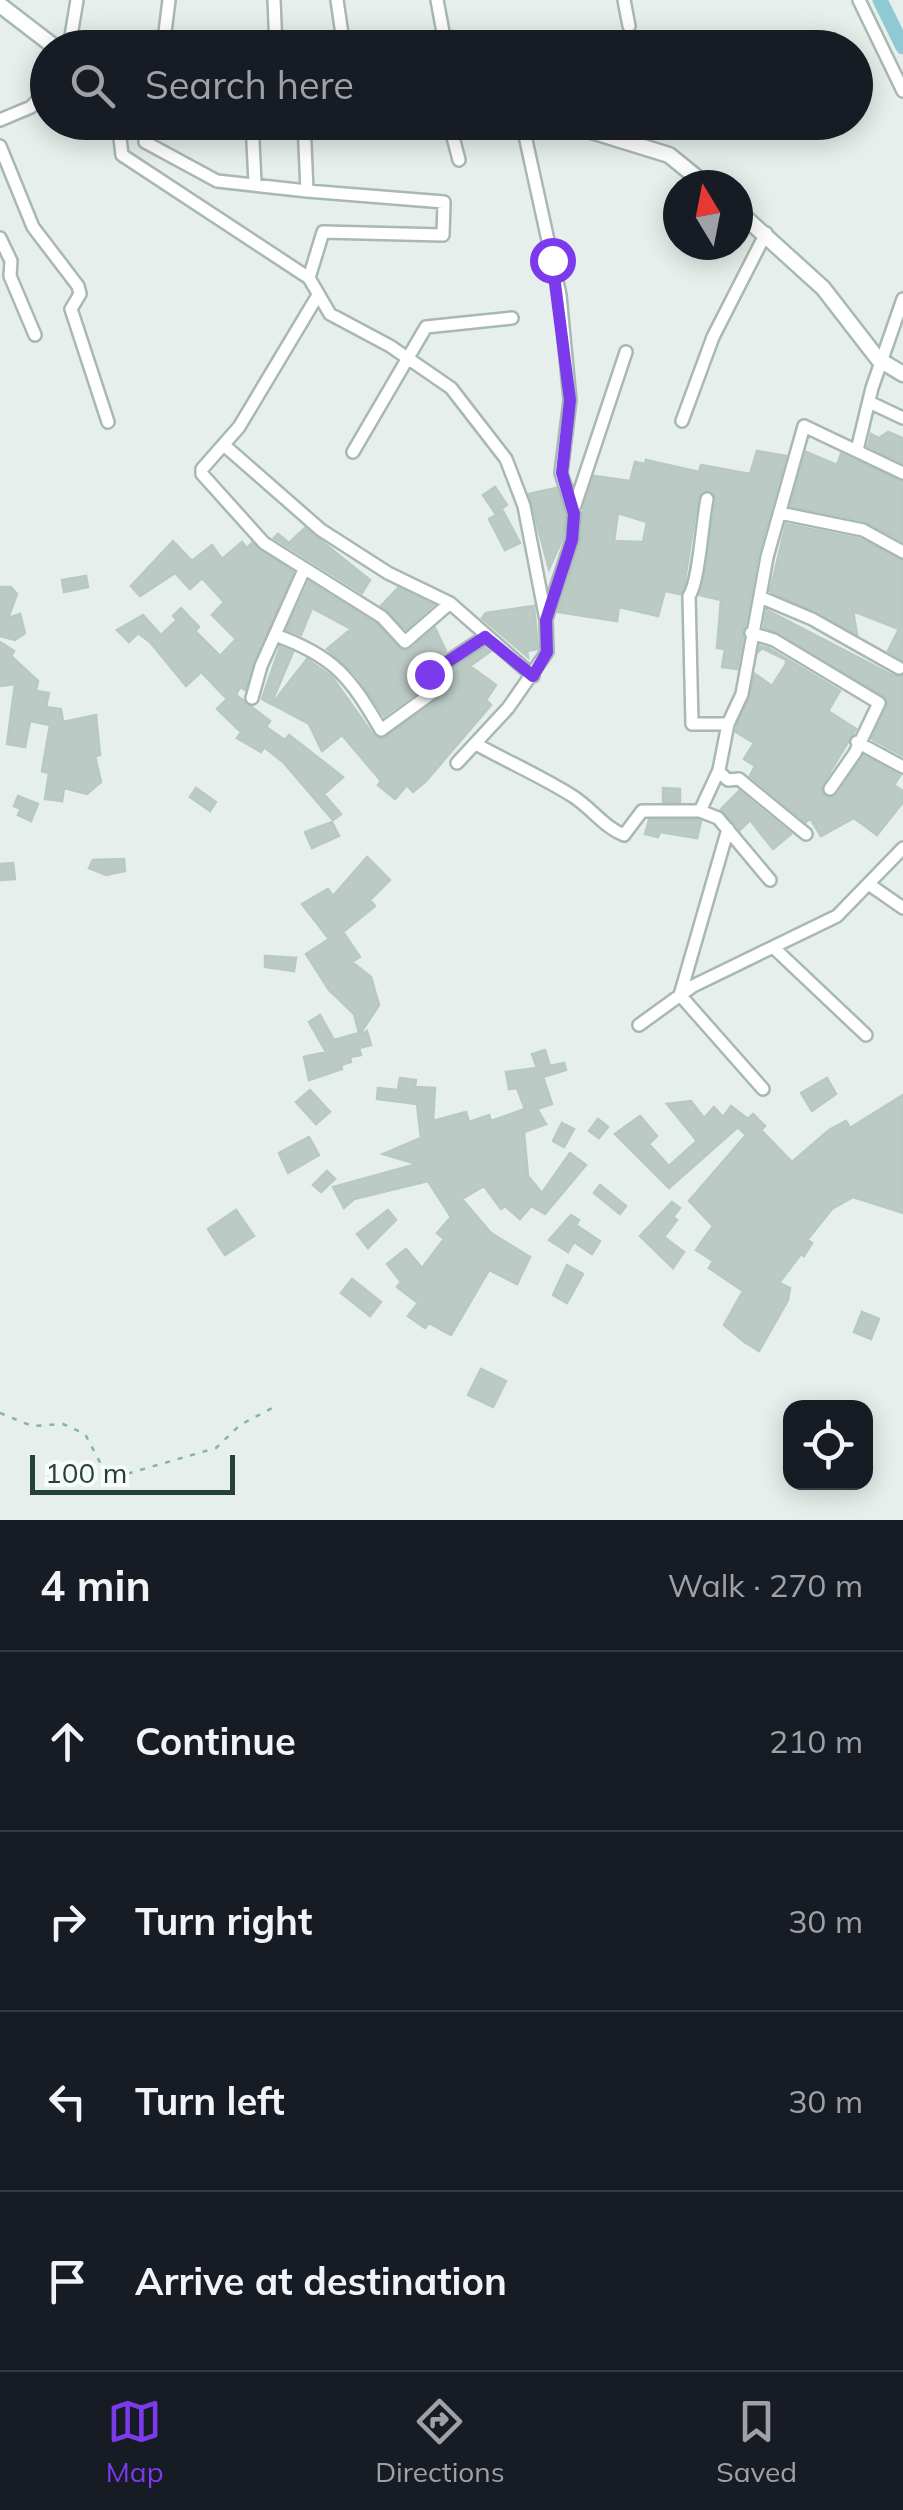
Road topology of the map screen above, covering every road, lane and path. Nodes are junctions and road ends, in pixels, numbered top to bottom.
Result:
1 (77, 0) edge
2 (169, 0) edge
3 (274, 0) edge
4 (337, 0) edge
5 (438, 0) edge
6 (624, 0) edge
7 (858, 0) edge
8 (0, 6) edge
9 (629, 26) dead end
10 (32, 30) edge
11 (72, 30) edge
12 (165, 30) edge
13 (275, 30) edge
14 (341, 30) edge
15 (443, 30) edge
16 (873, 30) edge
17 (873, 30) edge
18 (903, 91) edge
19 (30, 107) edge
20 (0, 120) edge
21 (120, 140) edge
22 (253, 140) edge
23 (305, 140) edge
24 (454, 140) edge
25 (526, 140) edge
26 (620, 140) edge
27 (145, 142) dead end
28 (0, 146) edge
29 (459, 160) dead end
30 (688, 170) edge
31 (255, 183) junction
32 (307, 192) junction
33 (753, 222) edge
34 (766, 233) junction
35 (0, 238) edge
36 (309, 278) junction
37 (318, 295) junction
38 (903, 298) edge
39 (512, 318) dead end
40 (35, 335) dead end
41 (626, 352) dead end
42 (408, 359) junction
43 (884, 363) junction
44 (903, 374) edge
45 (868, 402) junction
46 (903, 418) edge
47 (682, 421) dead end
48 (108, 422) dead end
49 (225, 446) junction
50 (857, 450) junction
51 (352, 452) dead end
52 (903, 473) edge
53 (707, 500) dead end
54 (780, 513) junction
55 (574, 514) junction
56 (903, 552) edge
57 (304, 572) junction
58 (760, 597) junction
59 (450, 603) junction
60 (546, 620) junction
61 (751, 633) junction
62 (275, 635) junction
63 (485, 637) junction
64 (899, 668) dead end
65 (533, 676) junction
66 (252, 698) dead end
67 (728, 724) junction
68 (857, 742) junction
69 (476, 744) junction
70 (457, 762) dead end
71 (903, 767) edge
72 (718, 772) junction
73 (830, 788) dead end
74 (700, 811) junction
75 (728, 830) junction
76 (806, 834) dead end
77 (903, 848) edge
78 (770, 880) dead end
79 (870, 884) junction
80 (903, 908) edge
81 (773, 948) junction
82 (680, 995) junction
83 (639, 1025) dead end
84 (866, 1034) dead end
85 (763, 1089) dead end
86 (274, 1407) dead end
87 (0, 1413) edge

1 - 11 street
2 - 12 street
3 - 13 street
4 - 14 street
5 - 15 street
6 - 9 street
7 - 16 street
8 - 10 street
17 - 18 street
19 - 20 street
21 - 36 street
22 - 31 street
23 - 32 street
24 - 29 street
25 - 55 street
26 - 30 street
27 - 31 street
28 - 48 street
31 - 32 street
32 - 36 street
33 - 34 street
34 - 43 street
34 - 47 street
35 - 40 street
36 - 37 street
37 - 42 street
37 - 49 street
38 - 43 street
39 - 42 street
41 - 55 street
42 - 51 street
42 - 60 street
43 - 44 street
43 - 45 street
45 - 46 street
45 - 50 street
49 - 57 street
49 - 59 street
50 - 52 street
50 - 54 street
53 - 67 street
54 - 56 street
54 - 58 street
55 - 60 street
57 - 59 street
57 - 62 street
58 - 61 street
58 - 64 street
59 - 63 street
60 - 65 street
61 - 67 street
61 - 68 street
62 - 63 street
62 - 66 street
63 - 65 street
65 - 69 street
67 - 72 street
68 - 71 street
68 - 73 street
69 - 70 street
69 - 74 street
72 - 74 street
72 - 76 street
74 - 75 street
75 - 78 street
75 - 82 street
77 - 79 street
79 - 80 street
79 - 81 street
81 - 82 street
81 - 84 street
82 - 83 street
82 - 85 street
86 - 87 path

